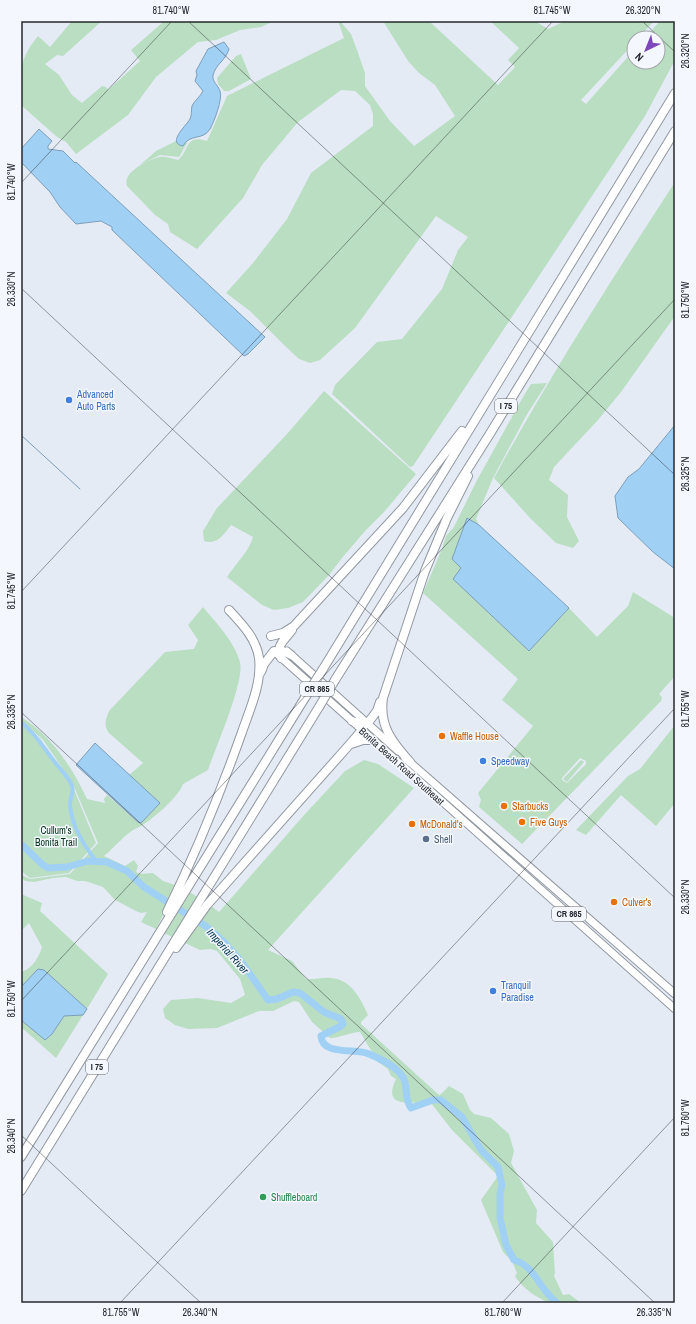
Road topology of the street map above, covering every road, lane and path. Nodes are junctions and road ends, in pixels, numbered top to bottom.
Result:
1 (675, 93) edge
2 (675, 131) edge
3 (488, 399) junction
4 (491, 432) junction
5 (229, 610) dead end
6 (294, 626) junction
7 (271, 636) dead end
8 (279, 651) junction
9 (291, 655) joint
10 (384, 690) junction
11 (254, 695) junction
12 (352, 721) joint
13 (362, 724) junction
14 (373, 740) junction
15 (350, 744) junction
16 (410, 762) junction
17 (182, 890) junction
18 (174, 946) junction
19 (675, 994) edge
20 (675, 1009) edge
21 (21, 1157) edge
22 (21, 1190) edge

1 - 3 highway, I 75
2 - 4 highway, I 75
3 - 6 highway
3 - 17 highway, I 75, bridge
4 - 10 highway
4 - 18 highway, I 75, bridge
5 - 11 highway
6 - 7 highway
6 - 8 highway
8 - 9 highway
8 - 11 highway
8 - 12 main road, Bonita Beach Road Southeast / CR 865
9 - 13 main road, Bonita Beach Road Southeast / CR 865
10 - 13 highway
10 - 16 highway
11 - 17 highway
12 - 13 highway
13 - 14 main road, Bonita Beach Road Southeast / CR 865
13 - 15 highway
13 - 16 main road, Bonita Beach Road Southeast / CR 865
14 - 15 highway
14 - 20 main road, Bonita Beach Road Southeast / CR 865
15 - 18 highway
16 - 19 main road, Bonita Beach Road Southeast / CR 865
17 - 21 highway, I 75
18 - 22 highway, I 75

